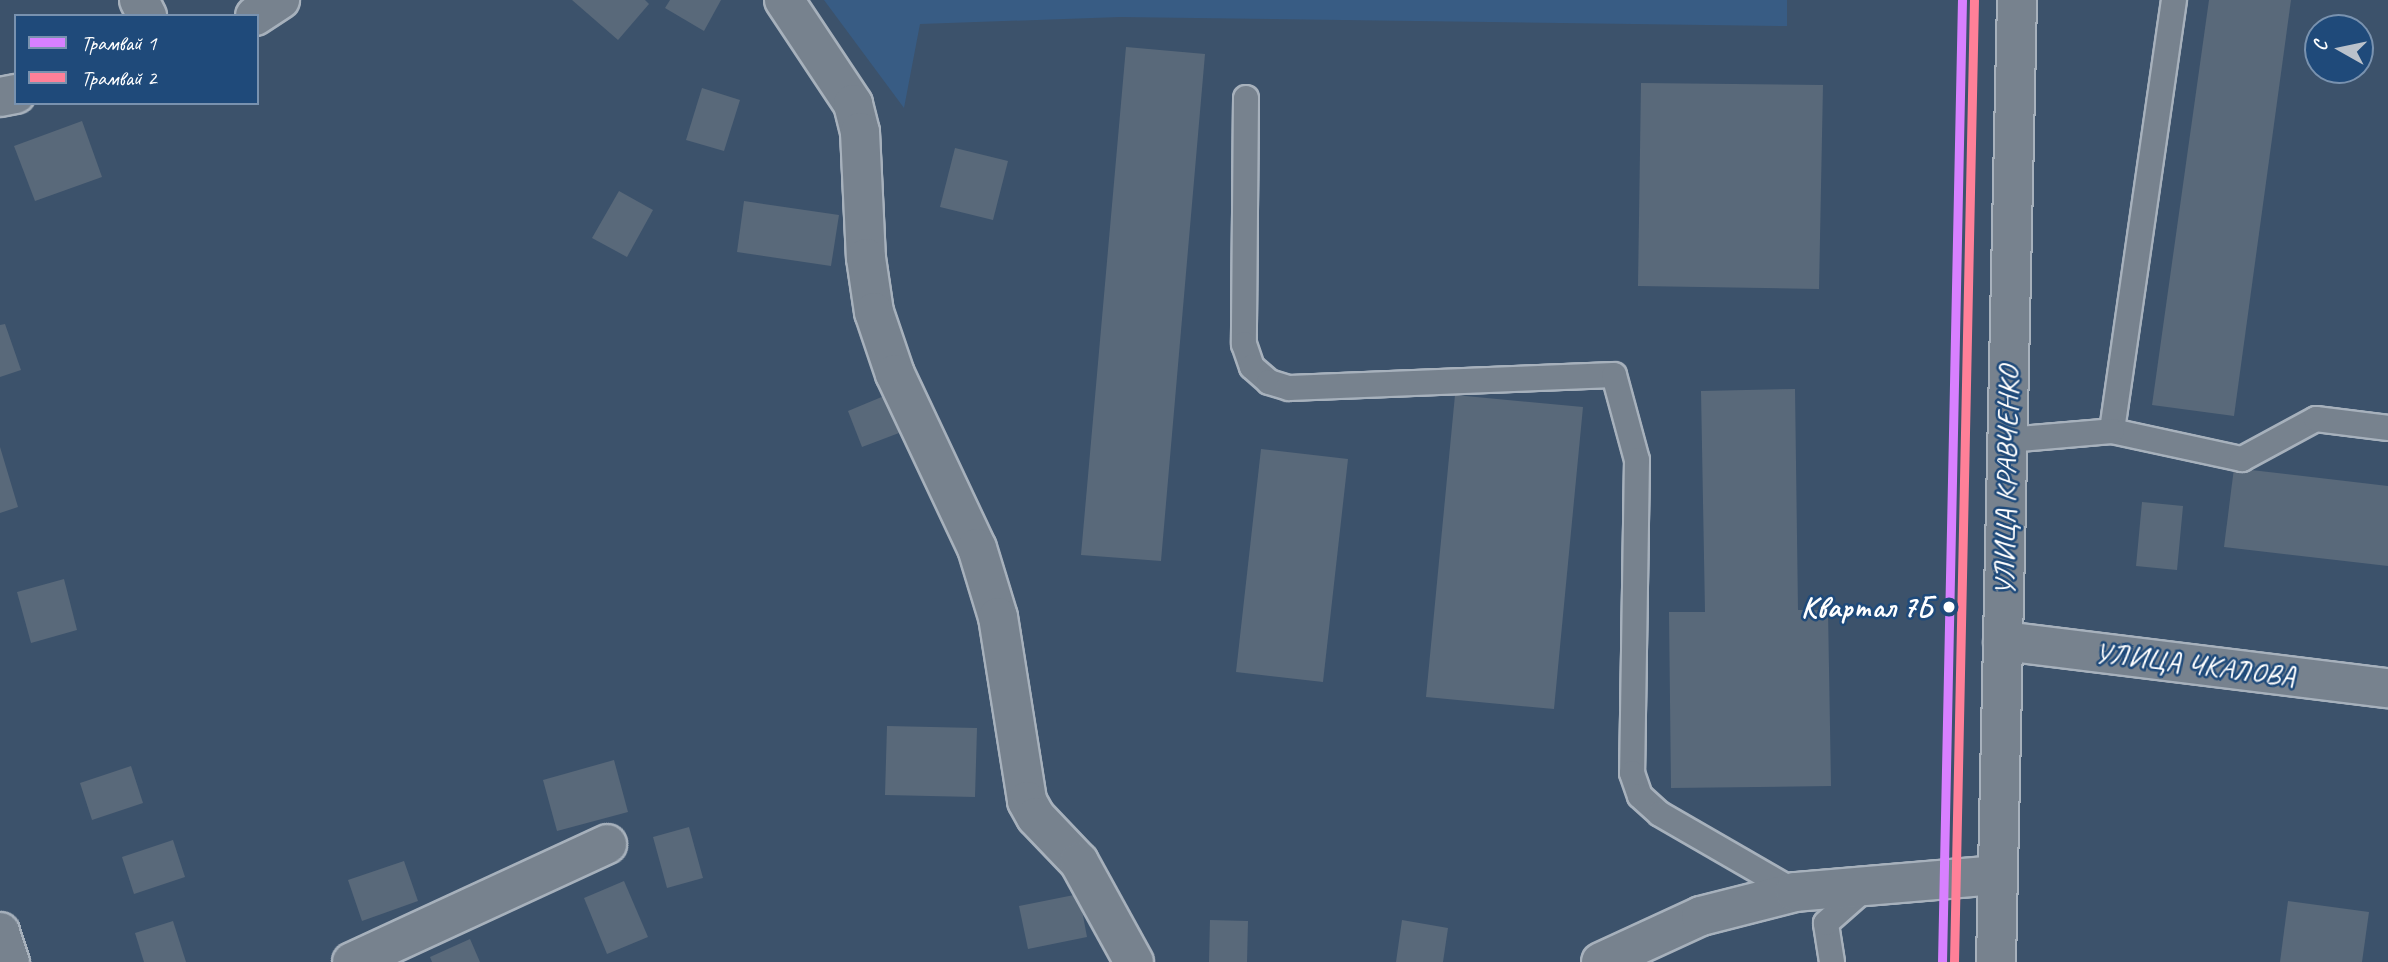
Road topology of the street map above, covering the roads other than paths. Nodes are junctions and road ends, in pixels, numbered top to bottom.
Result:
1 (280, 0) edge
2 (784, 0) edge
3 (2017, 0) edge
4 (2174, 0) edge
5 (259, 14) edge
6 (1246, 98) dead end
7 (2388, 428) edge
8 (2112, 431) junction
9 (2008, 440) junction
10 (2003, 641) junction
11 (2388, 688) edge
12 (607, 844) dead end
13 (1997, 875) junction
14 (1869, 885) junction
15 (1795, 892) junction
16 (0, 932) edge
17 (10, 962) edge
18 (352, 962) edge
19 (1134, 962) edge
20 (1601, 962) edge
21 (1832, 962) edge
22 (1996, 962) edge

1 - 5 street
2 - 19 street
3 - 9 street, УЛИЦА КРАВЧЕНКО
4 - 8 lane
6 - 15 lane
7 - 8 lane
8 - 9 lane
9 - 10 street, УЛИЦА КРАВЧЕНКО
10 - 11 street, УЛИЦА ЧКАЛОВА
10 - 13 street, УЛИЦА КРАВЧЕНКО
12 - 18 street
13 - 14 street
13 - 22 street, УЛИЦА КРАВЧЕНКО
14 - 15 street
14 - 21 lane
15 - 20 street
16 - 17 street

